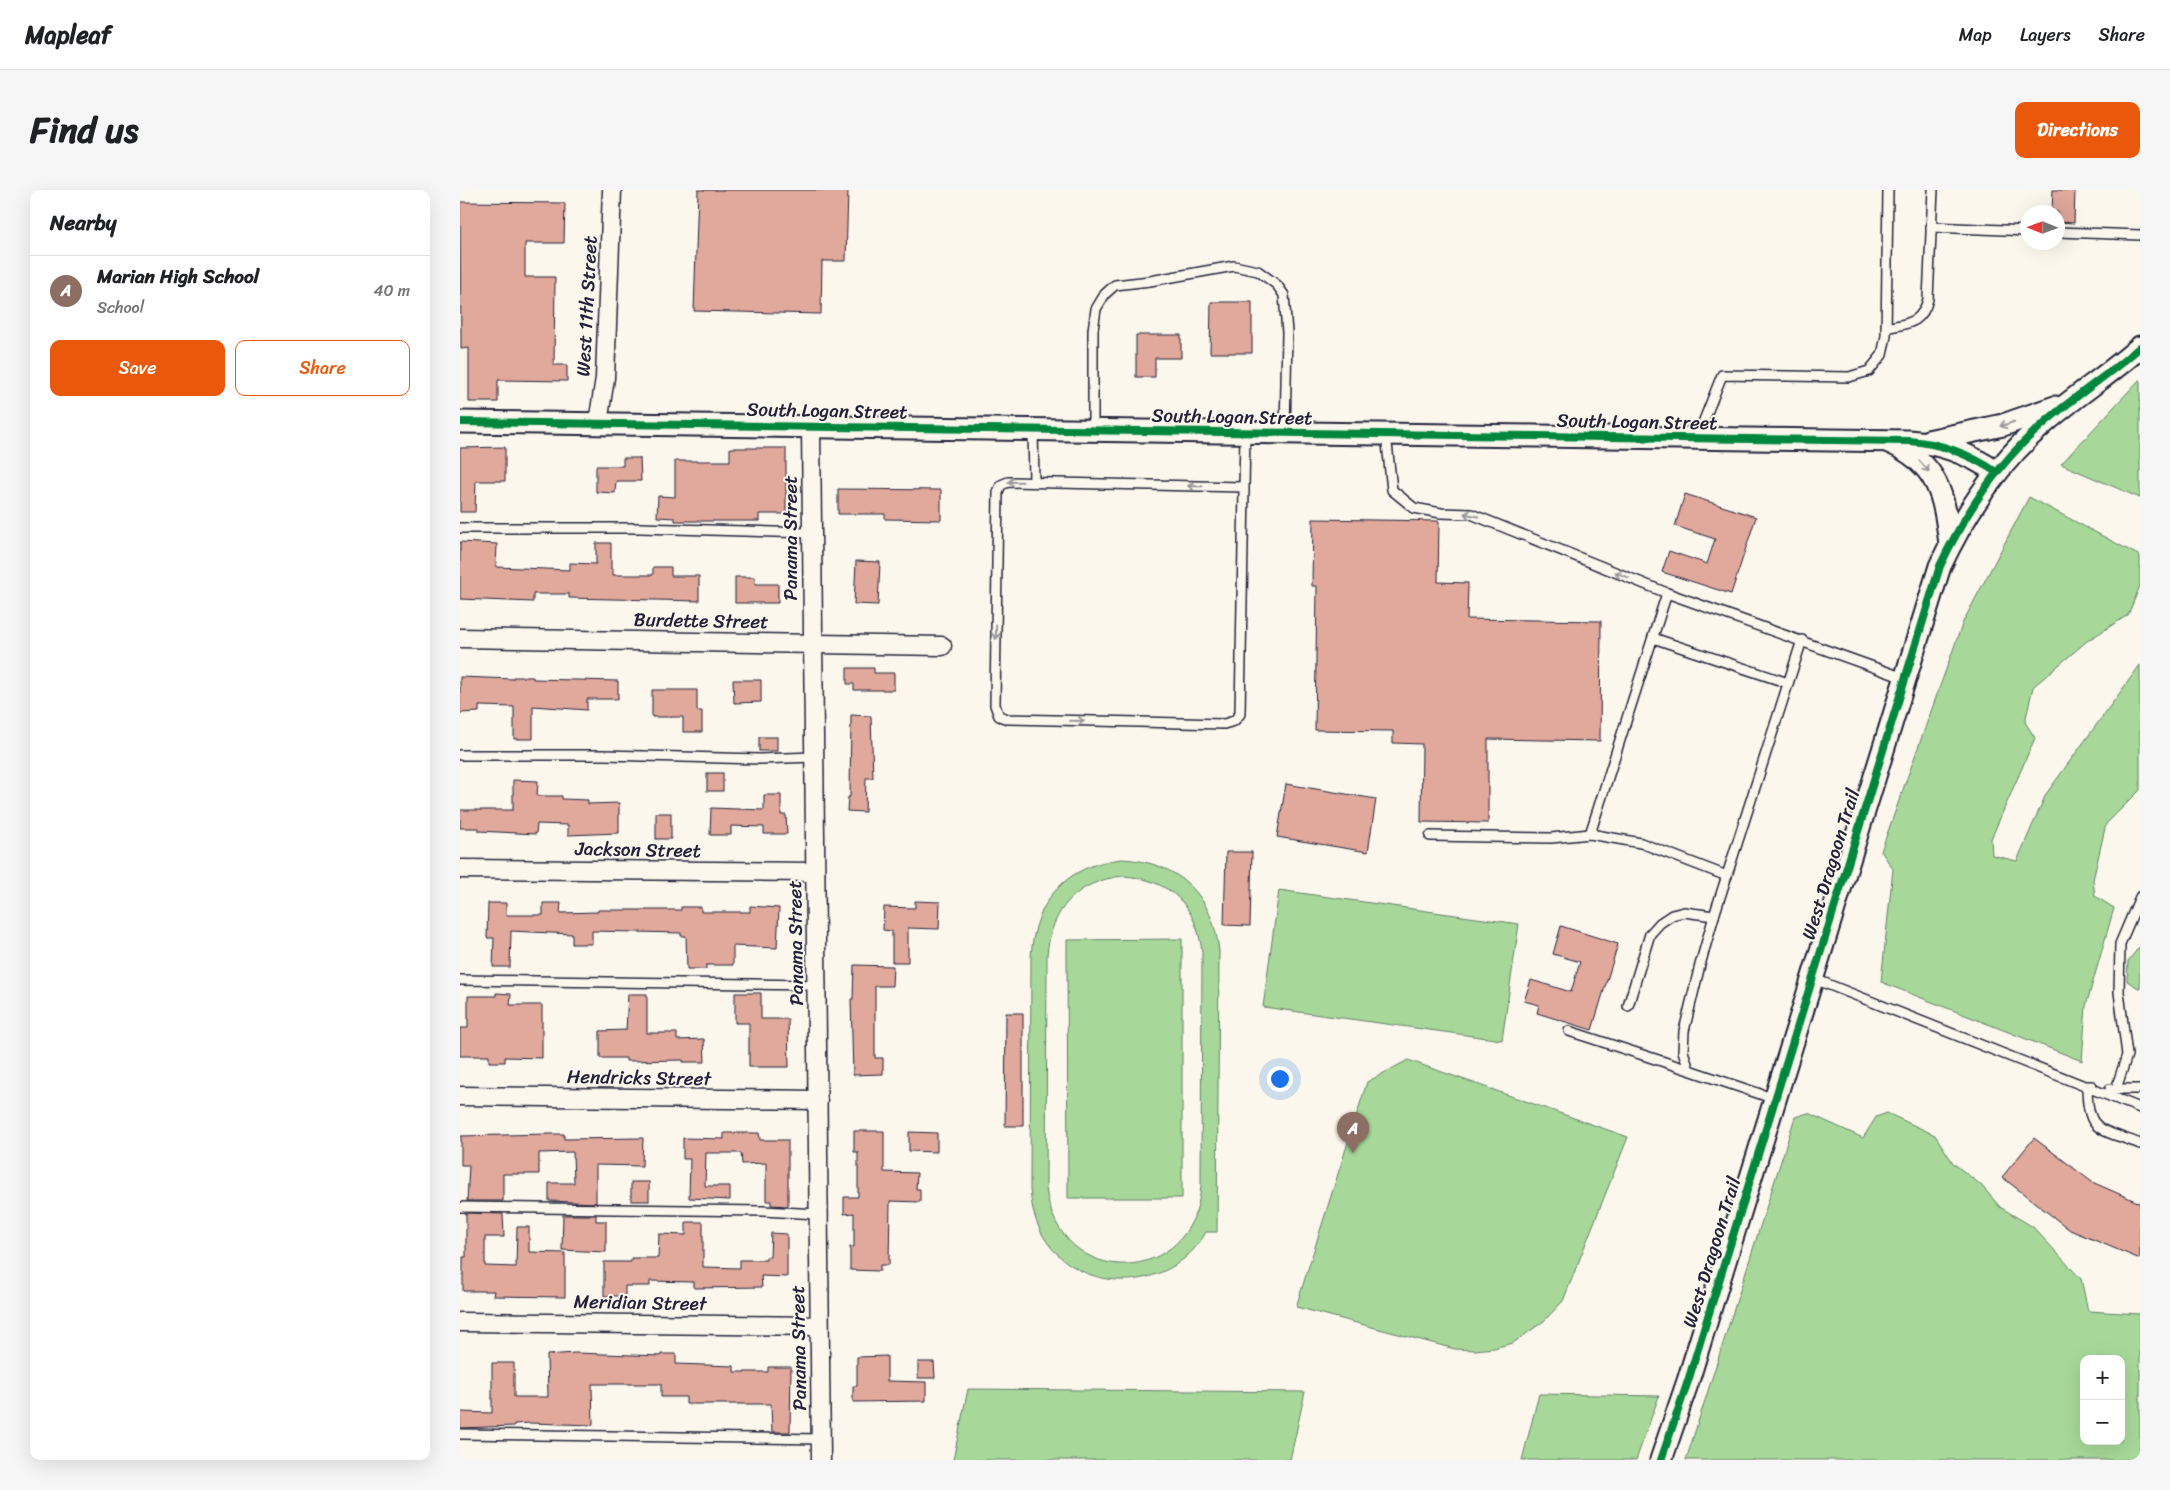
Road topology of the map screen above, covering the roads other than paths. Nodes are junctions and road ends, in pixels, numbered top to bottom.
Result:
1 (612, 190) edge
2 (1888, 190) edge
3 (1933, 190) edge
4 (1931, 227) junction
5 (2020, 231) edge
6 (2065, 232) edge
7 (2140, 235) edge
8 (1886, 328) junction
9 (2140, 346) edge
10 (2070, 402) junction
11 (460, 422) edge
12 (598, 423) junction
13 (811, 426) junction
14 (1033, 429) junction
15 (1093, 430) junction
16 (1245, 432) junction
17 (1285, 432) junction
18 (1386, 434) junction
19 (1697, 438) junction
20 (1884, 440) junction
21 (1925, 442) junction
22 (1996, 472) junction
23 (1034, 482) junction
24 (1244, 488) junction
25 (460, 528) edge
26 (811, 533) junction
27 (1950, 544) junction
28 (1667, 593) junction
29 (460, 638) edge
30 (1653, 638) junction
31 (1802, 640) junction
32 (812, 643) junction
33 (942, 646) dead end
34 (1904, 678) junction
35 (1788, 683) junction
36 (460, 755) edge
37 (814, 757) junction
38 (1590, 834) junction
39 (1430, 836) dead end
40 (460, 869) edge
41 (815, 872) junction
42 (1727, 876) junction
43 (2140, 897) edge
44 (1714, 916) junction
45 (1812, 978) junction
46 (460, 980) edge
47 (816, 985) junction
48 (1628, 1006) dead end
49 (1569, 1031) dead end
50 (1689, 1070) junction
51 (2087, 1086) junction
52 (2140, 1089) edge
53 (2116, 1090) junction
54 (460, 1096) edge
55 (1775, 1099) junction
56 (818, 1100) junction
57 (2140, 1108) edge
58 (2140, 1144) edge
59 (460, 1207) edge
60 (818, 1214) junction
61 (460, 1322) edge
62 (819, 1326) junction
63 (460, 1434) edge
64 (821, 1439) junction
65 (821, 1460) edge
66 (1661, 1460) edge

1 - 12 street, West 11th Street
2 - 8 lane
3 - 4 lane
4 - 5 lane
4 - 8 lane
6 - 7 lane
8 - 19 lane
9 - 10 street, West Dragoon Trail
10 -> 21 street
10 - 22 street, West Dragoon Trail
11 - 12 street, South Logan Street
12 - 13 street, South Logan Street
13 - 14 street, South Logan Street
13 - 26 street, Panama Street
14 - 15 street, South Logan Street
14 - 23 lane
15 - 16 street, South Logan Street
15 - 17 lane
16 - 17 street, South Logan Street
16 - 24 lane
17 - 18 street, South Logan Street
18 - 19 street, South Logan Street
28 -> 18 lane
19 - 20 street, South Logan Street
20 - 21 street, South Logan Street
20 -> 27 street
21 - 22 street, South Logan Street
22 - 27 street, West Dragoon Trail
24 -> 23 lane
23 -> 24 lane
25 - 26 lane
26 - 32 street, Panama Street
27 - 34 street, West Dragoon Trail
28 - 30 lane
28 - 31 lane
29 - 32 street, Burdette Street
30 - 35 lane
30 - 38 lane
31 - 34 lane
31 - 35 lane
32 - 33 street, Burdette Street
32 - 37 street, Panama Street
34 - 45 street, West Dragoon Trail
35 - 42 lane
36 - 37 lane
37 - 41 street, Panama Street
38 - 39 lane
38 - 42 lane
40 - 41 street, Jackson Street
41 - 47 street, Panama Street
42 - 44 lane
43 - 53 lane
44 - 48 lane
44 - 50 lane
45 - 51 lane
45 - 55 street, West Dragoon Trail
46 - 47 lane
47 - 56 street, Panama Street
49 - 50 lane
50 - 55 lane
51 - 53 lane
51 - 57 lane
51 - 58 lane
52 - 53 lane
54 - 56 street, Hendricks Street
55 - 66 street, West Dragoon Trail
56 - 60 street, Panama Street
59 - 60 lane
60 - 62 street, Panama Street
61 - 62 street, Meridian Street
62 - 64 street, Panama Street
63 - 64 lane
64 - 65 street, Panama Street

